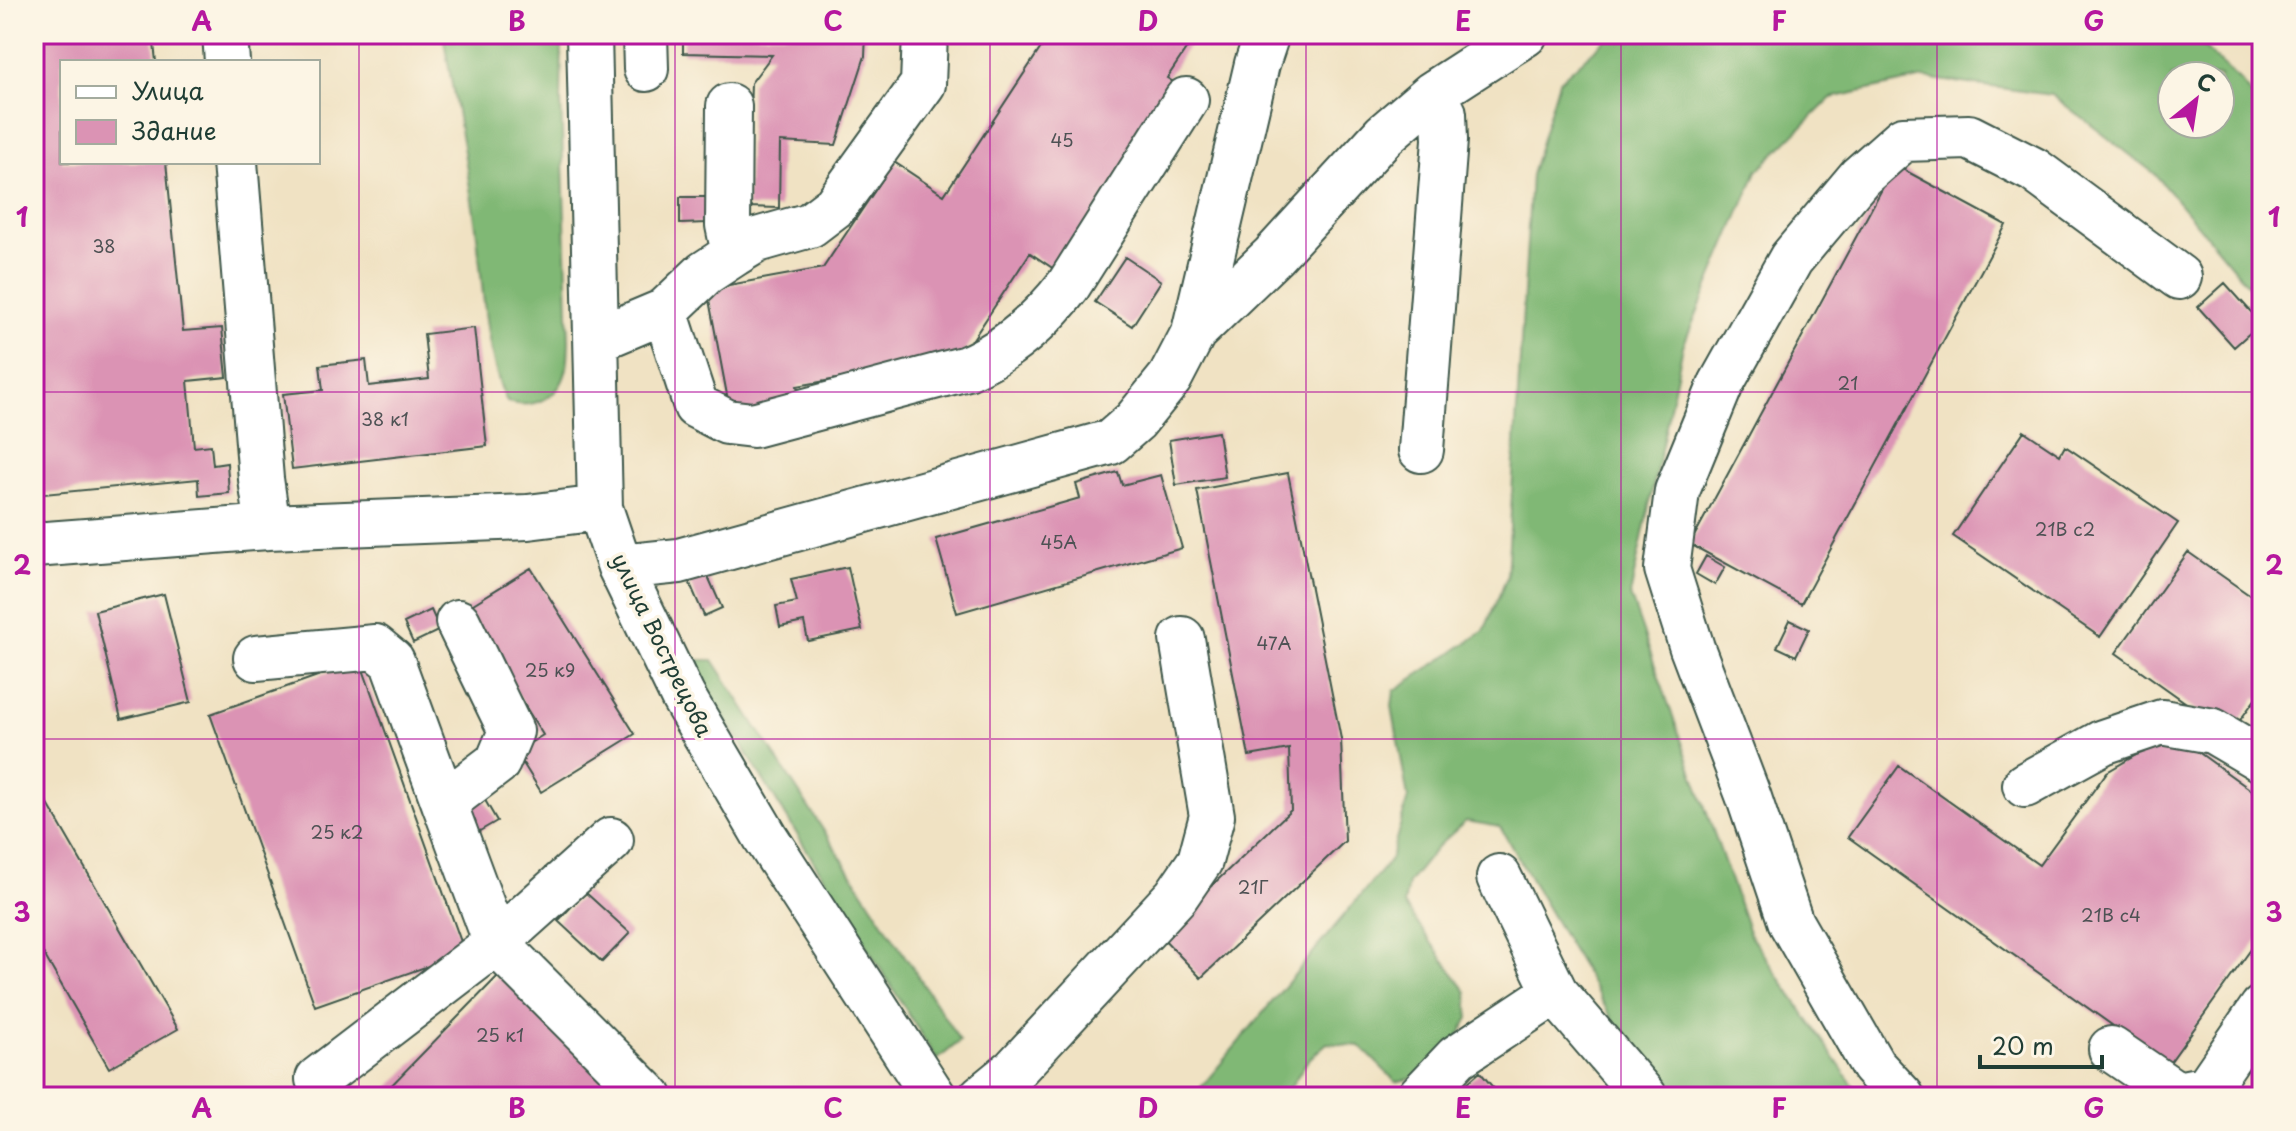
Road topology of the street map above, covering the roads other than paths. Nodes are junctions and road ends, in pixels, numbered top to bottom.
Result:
1 (225, 34) edge
2 (589, 34) edge
3 (925, 34) edge
4 (954, 34) edge
5 (1267, 34) edge
6 (1525, 34) edge
7 (227, 60) edge
8 (923, 84) junction
9 (1432, 94) junction
10 (1186, 100) dead end
11 (729, 106) dead end
12 (235, 164) edge
13 (734, 254) junction
14 (2179, 277) dead end
15 (665, 311) junction
16 (1194, 332) junction
17 (596, 340) junction
18 (1421, 450) dead end
19 (600, 508) junction
20 (268, 527) junction
21 (34, 545) edge
22 (620, 567) junction
23 (458, 622) dead end
24 (1182, 639) dead end
25 (256, 658) dead end
26 (2262, 760) edge
27 (2025, 785) dead end
28 (444, 803) junction
29 (611, 840) dead end
30 (1499, 877) dead end
31 (496, 943) junction
32 (1555, 992) junction
33 (2262, 1008) edge
34 (2111, 1049) dead end
35 (318, 1079) dead end
36 (650, 1097) edge
37 (934, 1097) edge
38 (981, 1097) edge
39 (1419, 1097) edge
40 (1645, 1097) edge
41 (1902, 1097) edge

1 - 7 street
2 - 17 street, улица Вострецова
3 - 8 street
4 - 8 street
5 - 16 street
6 - 9 street
8 - 13 street
9 - 16 street
9 - 18 street
10 - 15 street
11 - 13 street
12 - 20 street
13 - 15 street
14 - 41 street
15 - 17 street
16 - 22 street
17 - 19 street, улица Вострецова
19 - 20 street
19 - 22 street, улица Вострецова
20 - 21 street
22 - 37 street, улица Вострецова
23 - 28 street
24 - 38 street
25 - 28 street
26 - 27 street
28 - 31 street
29 - 31 street
30 - 32 street
31 - 35 street
31 - 36 street
32 - 39 street
32 - 40 street
33 - 34 street

